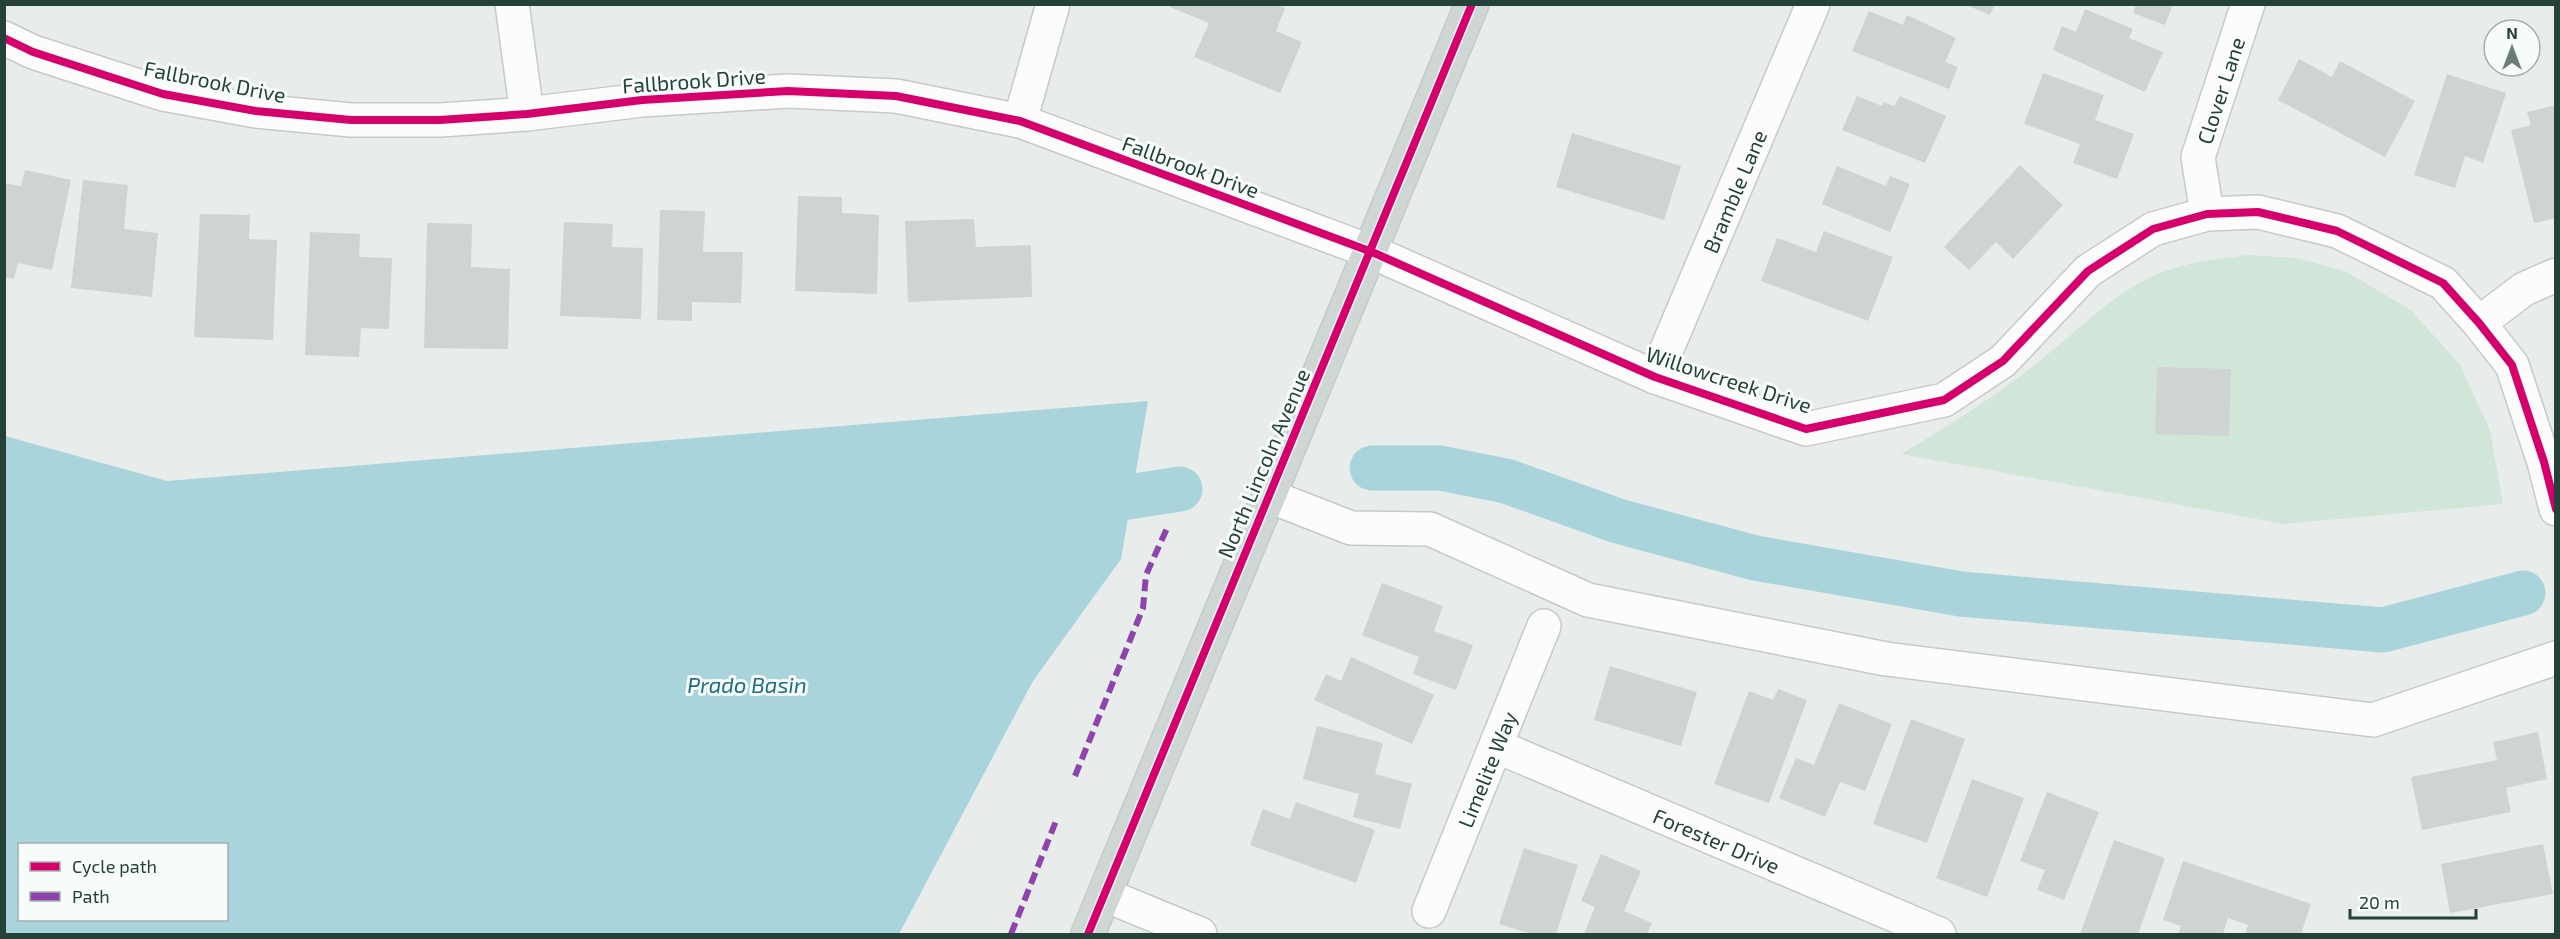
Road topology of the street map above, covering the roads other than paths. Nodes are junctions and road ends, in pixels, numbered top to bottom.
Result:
1 (512, 4) edge
2 (1053, 4) edge
3 (1472, 4) edge
4 (1813, 4) edge
5 (2248, 4) edge
6 (4, 38) edge
7 (527, 114) junction
8 (1020, 121) junction
9 (2207, 214) junction
10 (1372, 252) junction
11 (2556, 275) edge
12 (2479, 323) junction
13 (1655, 377) junction
14 (1269, 496) junction
15 (2556, 508) edge
16 (1545, 626) dead end
17 (2556, 658) edge
18 (1496, 746) junction
19 (1105, 895) junction
20 (1429, 911) dead end
21 (1088, 934) edge
22 (1200, 934) edge
23 (1939, 934) edge

1 - 7 street
2 - 8 street
3 - 10 main road, North Lincoln Avenue
4 - 13 street, Bramble Lane
5 - 9 street, Clover Lane
6 - 7 street, Fallbrook Drive
7 - 8 street, Fallbrook Drive
8 - 10 street, Fallbrook Drive
9 - 12 street, Willowcreek Drive
9 - 13 street, Willowcreek Drive
10 - 13 street, Willowcreek Drive
10 - 14 main road, North Lincoln Avenue
11 - 12 street
12 - 15 street, Willowcreek Drive
14 - 17 street
14 - 19 main road, North Lincoln Avenue
16 - 18 street, Limelite Way
18 - 20 street, Limelite Way
18 - 23 street, Forester Drive
19 - 21 main road, North Lincoln Avenue
19 - 22 street

